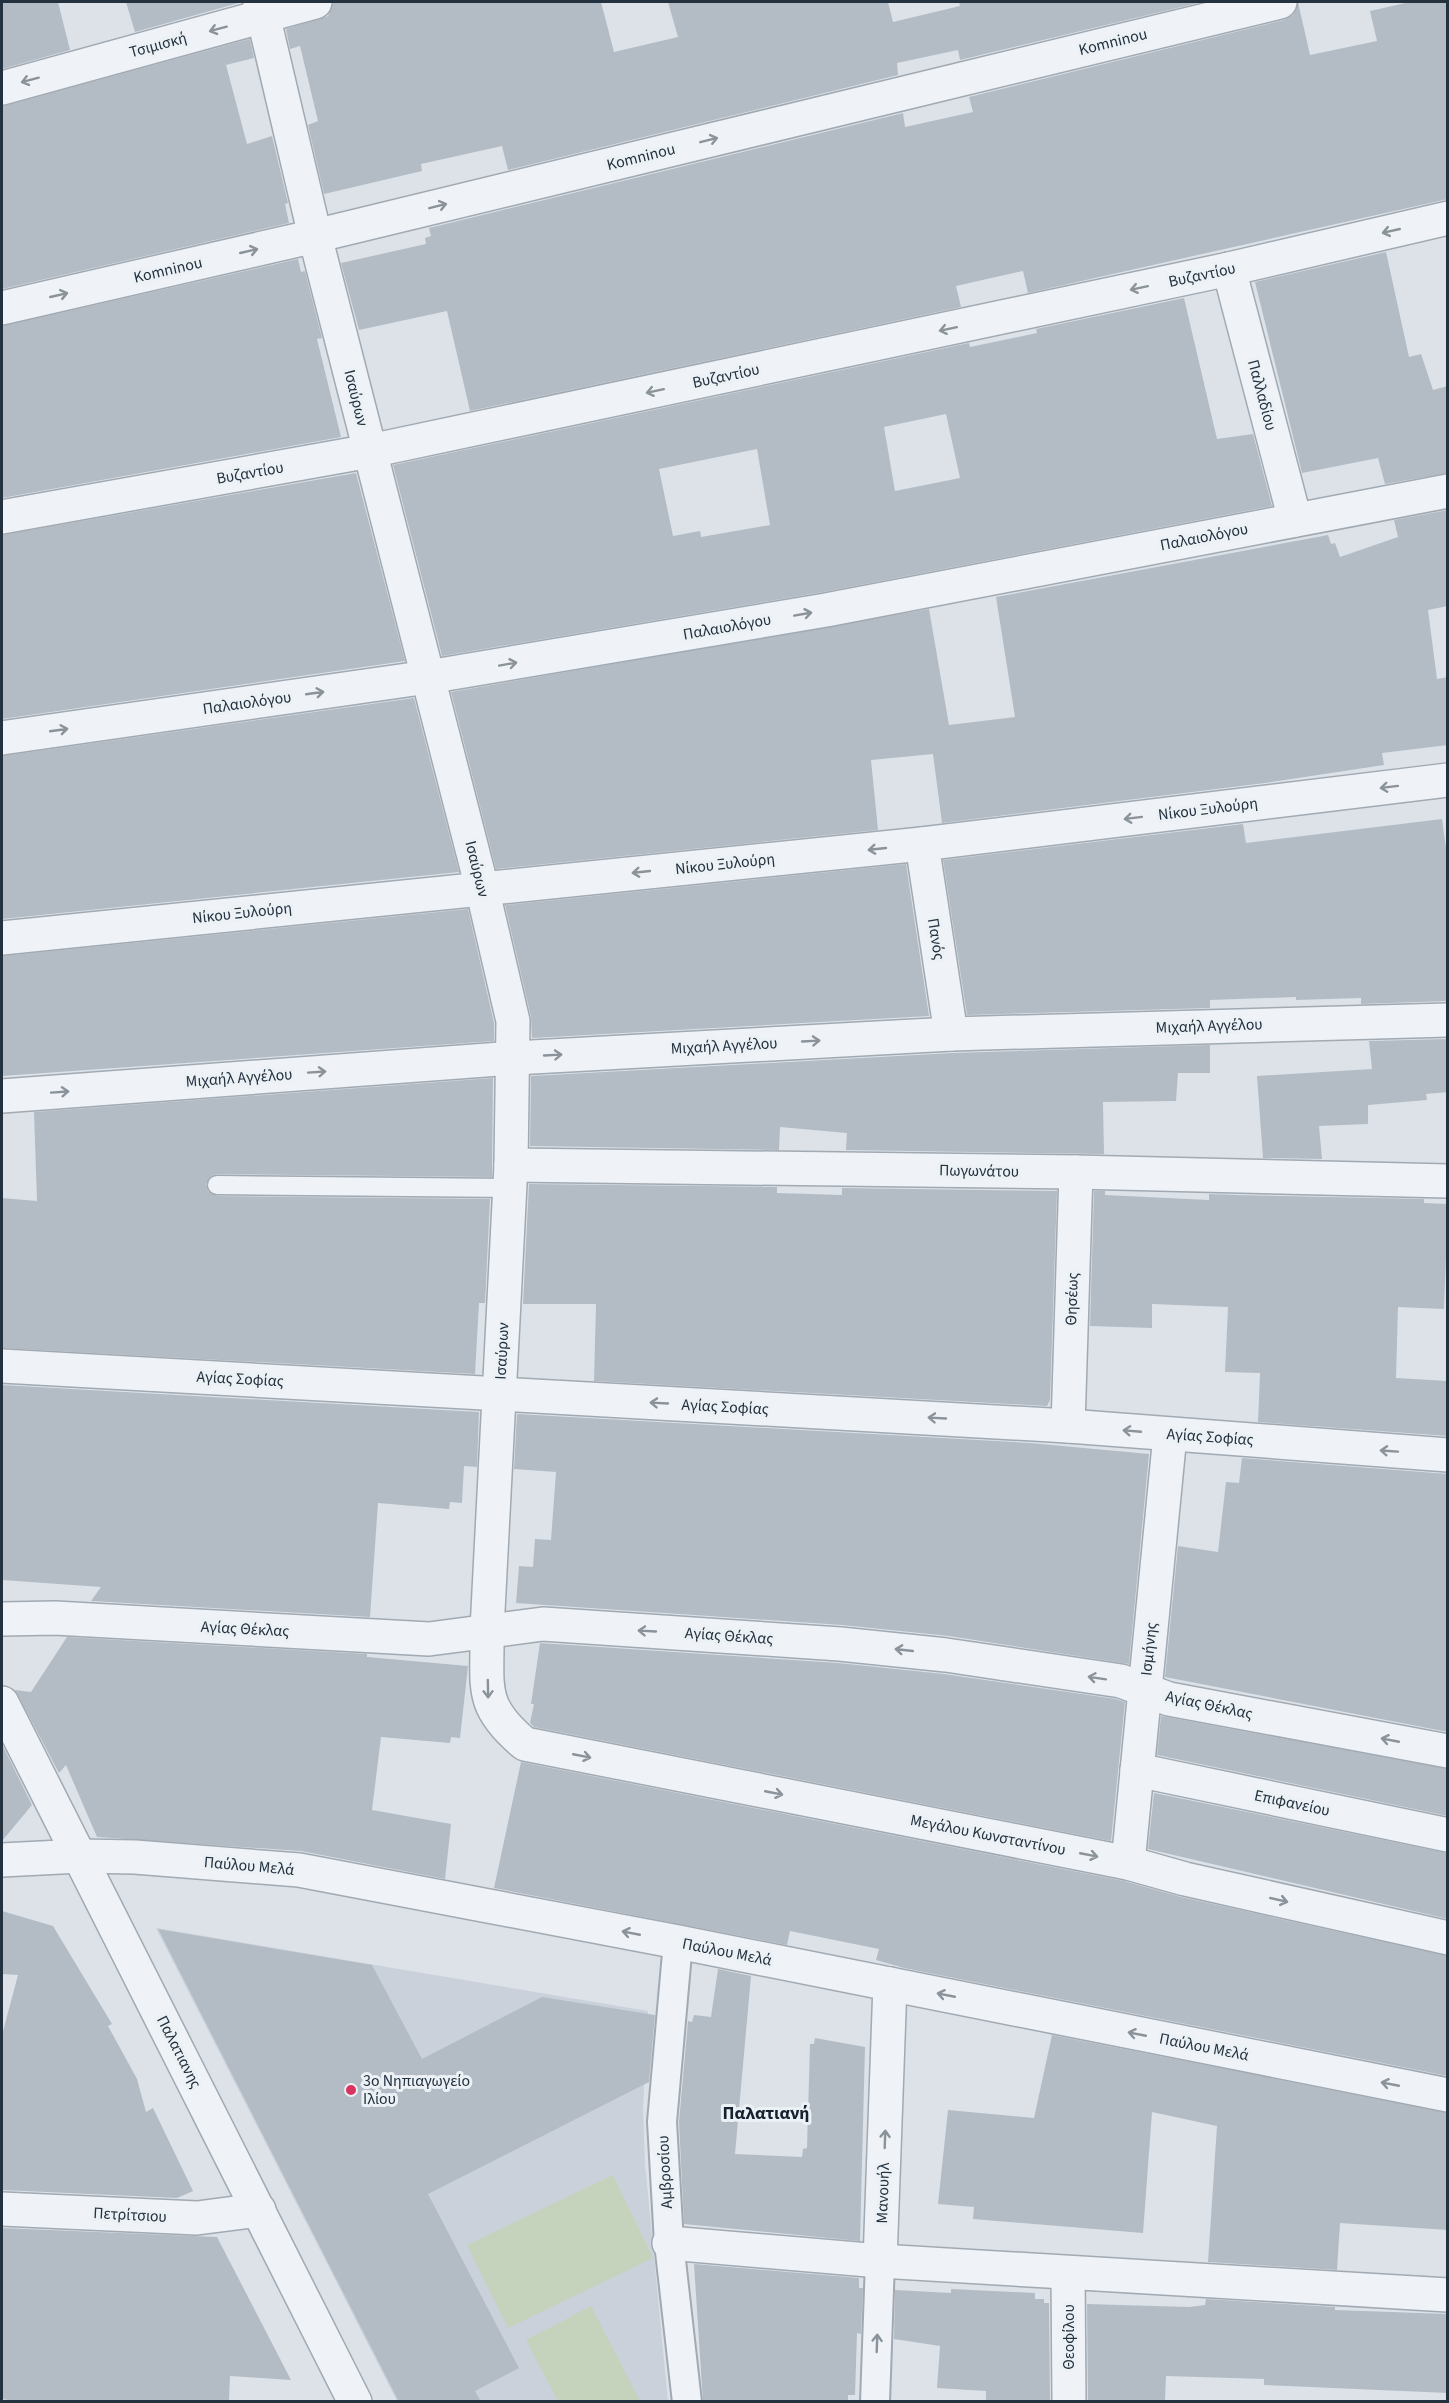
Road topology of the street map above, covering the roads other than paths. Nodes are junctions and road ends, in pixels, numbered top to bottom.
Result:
1 (315, 2) edge
2 (1280, 2) edge
3 (262, 9) edge
4 (2, 88) edge
5 (1448, 218) edge
6 (315, 236) junction
7 (1229, 269) junction
8 (2, 308) edge
9 (370, 452) junction
10 (1448, 491) edge
11 (2, 517) edge
12 (1295, 520) junction
13 (428, 677) junction
14 (2, 738) edge
15 (1448, 780) edge
16 (922, 844) junction
17 (482, 888) junction
18 (2, 938) edge
19 (1448, 1020) edge
20 (951, 1034) junction
21 (514, 1058) junction
22 (2, 1096) edge
23 (1076, 1172) junction
24 (510, 1177) junction
25 (1448, 1181) edge
26 (217, 1185) dead end
27 (2, 1366) edge
28 (500, 1394) junction
29 (1068, 1426) junction
30 (1170, 1434) junction
31 (1448, 1455) edge
32 (2, 1619) edge
33 (486, 1630) junction
34 (1145, 1689) junction
35 (2, 1703) edge
36 (525, 1744) joint
37 (1448, 1751) edge
38 (1137, 1770) junction
39 (1448, 1835) edge
40 (80, 1856) junction
41 (2, 1860) edge
42 (1128, 1863) junction
43 (1448, 1938) edge
44 (678, 1942) junction
45 (890, 1984) junction
46 (1448, 2096) edge
47 (2, 2209) edge
48 (259, 2210) junction
49 (669, 2243) junction
50 (880, 2261) junction
51 (1068, 2273) junction
52 (1448, 2295) edge
53 (356, 2402) edge
54 (687, 2402) edge
55 (875, 2402) edge
56 (1070, 2402) edge

1 - 3 street, Τσιμισκή
6 -> 2 street, Komninou
3 -> 4 street, Τσιμισκή
3 - 6 street, Ισαύρων
5 -> 7 street, Βυζαντίου
8 -> 6 street, Komninou
6 - 9 street, Ισαύρων
7 -> 9 street, Βυζαντίου
7 - 12 street, Παλλαδίου
9 - 11 street, Βυζαντίου
9 - 13 street, Ισαύρων
10 - 12 street, Παλαιολόγου
13 -> 12 street, Παλαιολόγου
14 -> 13 street, Παλαιολόγου
13 - 17 street, Ισαύρων
15 -> 16 street, Νίκου Ξυλούρη
16 -> 17 street, Νίκου Ξυλούρη
16 - 20 street, Πανός
17 - 18 street, Νίκου Ξυλούρη
17 - 21 street, Ισαύρων
19 - 20 street, Μιχαήλ Αγγέλου
21 -> 20 street, Μιχαήλ Αγγέλου
22 -> 21 street, Μιχαήλ Αγγέλου
21 - 24 street, Ισαύρων
23 - 24 street, Πωγωνάτου
23 - 25 street, Πωγωνάτου
23 - 29 street, Θησέως
24 - 26 lane
24 - 28 street, Ισαύρων
27 - 28 street, Αγίας Σοφίας
29 -> 28 street, Αγίας Σοφίας
28 - 33 street, Ισαύρων
30 -> 29 street, Αγίας Σοφίας
31 -> 30 street, Αγίας Σοφίας
30 - 34 street, Ισμήνης
32 - 33 street, Αγίας Θέκλας
34 -> 33 street, Αγίας Θέκλας
33 -> 36 street, Ισαύρων
37 -> 34 street, Αγίας Θέκλας
34 - 38 street, Ισμήνης
35 - 40 street, Παλατιανης
36 -> 42 street, Μεγάλου Κωνσταντίνου
38 - 39 street, Επιφανείου
38 - 42 street, Ισμήνης
40 - 41 street, Παύλου Μελά
44 -> 40 street, Παύλου Μελά
40 - 48 street, Παλατιανης
42 -> 43 street, Μεγάλου Κωνσταντίνου
44 - 45 street, Παύλου Μελά
44 - 49 street, Αμβροσίου
46 -> 45 street, Παύλου Μελά
50 -> 45 street, Μανουήλ
47 - 48 street, Πετρίτσιου
48 - 53 street, Παλατιανης
49 - 50 street
49 - 54 street, Αμβροσίου
50 - 51 street
55 -> 50 street, Μανουήλ
51 - 52 street
51 - 56 street, Θεοφίλου

